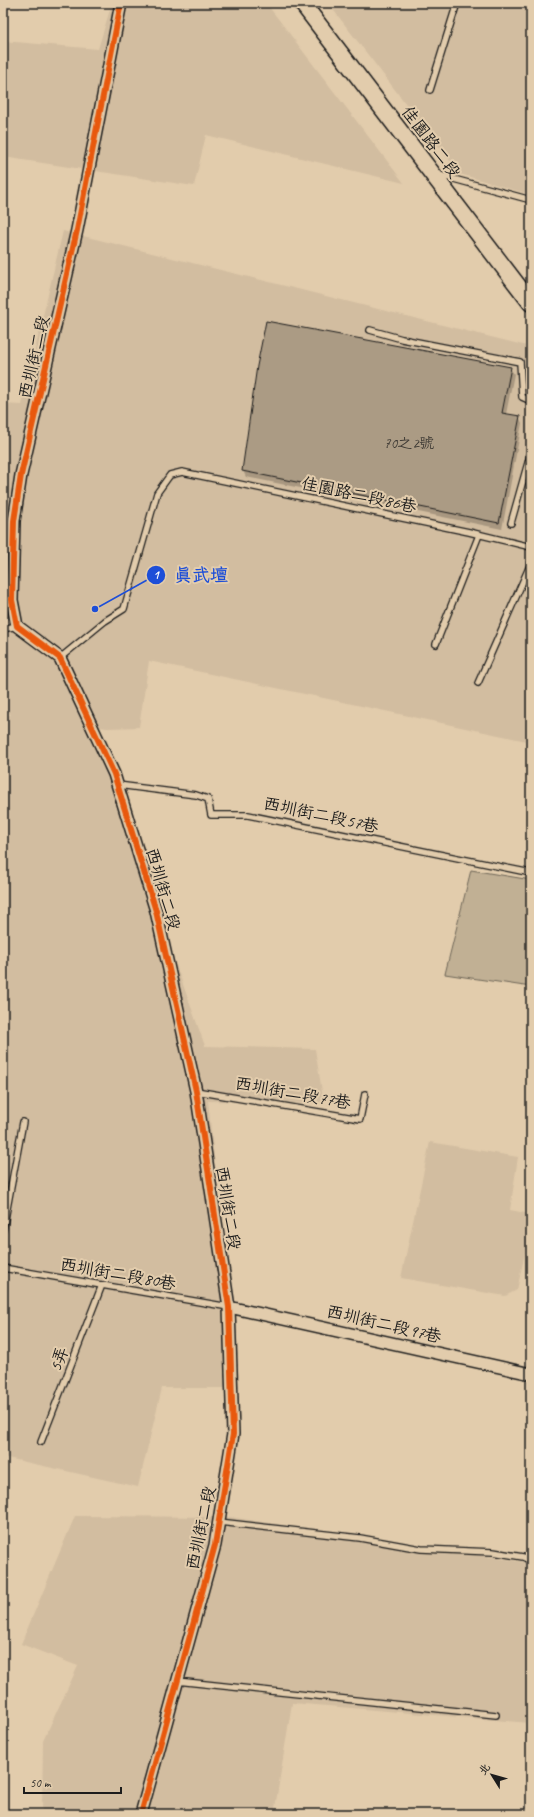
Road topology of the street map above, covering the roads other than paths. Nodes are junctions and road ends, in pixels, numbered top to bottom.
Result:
1 (121, 3) edge
2 (302, 3) edge
3 (457, 3) edge
4 (430, 90) dead end
5 (431, 173) junction
6 (531, 200) edge
7 (531, 303) edge
8 (370, 330) dead end
9 (531, 401) edge
10 (531, 452) edge
11 (511, 523) dead end
12 (479, 535) junction
13 (531, 547) edge
14 (531, 562) edge
15 (17, 626) junction
16 (3, 629) edge
17 (436, 644) dead end
18 (60, 658) junction
19 (478, 683) dead end
20 (117, 785) junction
21 (531, 873) edge
22 (196, 1091) junction
23 (365, 1094) dead end
24 (23, 1122) dead end
25 (3, 1230) edge
26 (3, 1268) edge
27 (102, 1285) junction
28 (229, 1307) junction
29 (531, 1374) edge
30 (41, 1442) dead end
31 (219, 1522) junction
32 (531, 1561) edge
33 (177, 1681) junction
34 (496, 1715) dead end
35 (141, 1814) edge

1 - 15 street, 西圳街二段
2 - 5 street, 佳園路二段
3 - 4 lane
5 - 6 lane
5 - 7 street, 佳園路二段
8 - 9 lane
10 - 11 lane
12 - 13 lane, 佳園路二段86巷
12 - 17 lane
12 - 18 lane, 佳園路二段86巷
14 - 19 lane
15 - 16 lane
15 - 18 street, 西圳街二段
18 - 20 street, 西圳街二段
20 - 21 lane, 西圳街二段57巷
20 - 22 street, 西圳街二段
22 - 23 lane, 西圳街二段77巷
22 - 28 street, 西圳街二段
24 - 25 lane
26 - 27 lane, 西圳街二段80巷
27 - 28 lane, 西圳街二段80巷
27 - 30 lane, 5弄
28 - 29 street, 西圳街二段97巷
28 - 31 street, 西圳街二段
31 - 32 lane
31 - 33 street, 西圳街二段
33 - 34 lane
33 - 35 street, 西圳街二段

